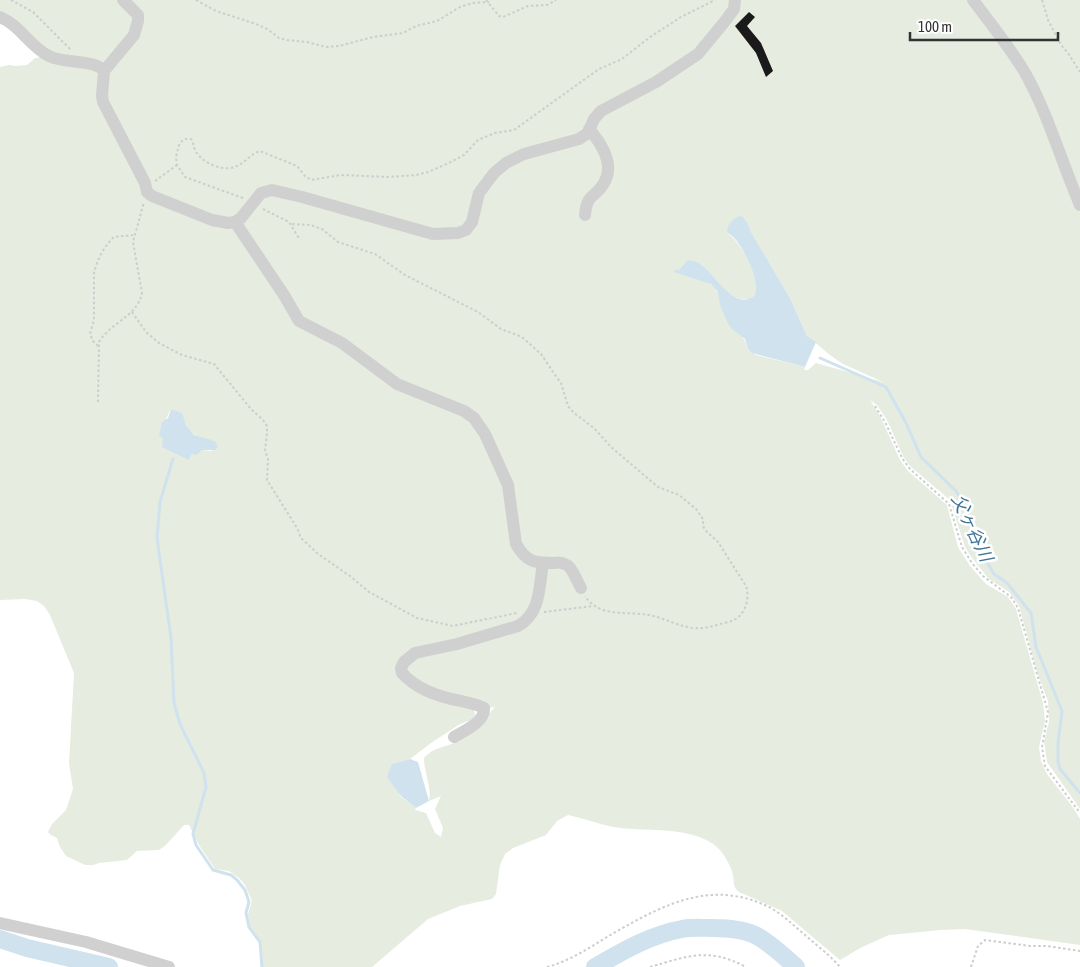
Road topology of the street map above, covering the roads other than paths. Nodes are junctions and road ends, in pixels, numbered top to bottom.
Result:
1 (123, 0) edge
2 (735, 0) edge
3 (973, 0) edge
4 (0, 17) edge
5 (104, 71) junction
6 (590, 129) junction
7 (1080, 205) edge
8 (585, 216) dead end
9 (236, 222) junction
10 (543, 563) junction
11 (581, 588) road end
12 (454, 737) dead end
13 (0, 922) edge
14 (169, 967) edge

1 - 5 street
2 - 6 street
3 - 7 street
4 - 5 street
5 - 9 street
6 - 8 street
6 - 9 street
9 - 10 street
10 - 11 street
10 - 12 street
13 - 14 street

